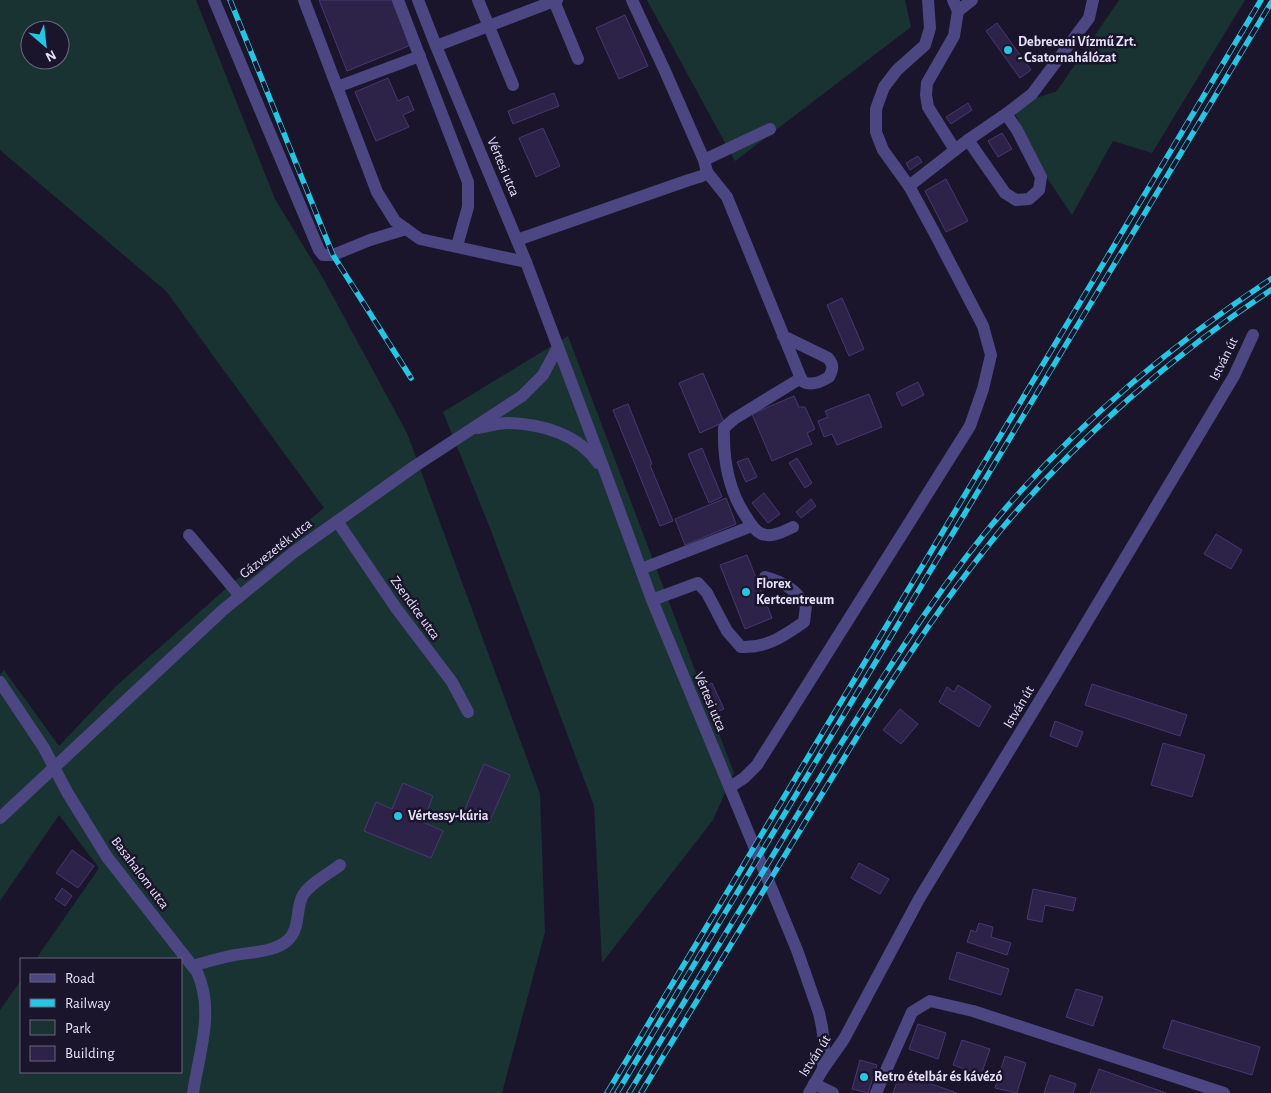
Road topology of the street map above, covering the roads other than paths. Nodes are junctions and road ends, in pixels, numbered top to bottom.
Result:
1 (214, 0) edge
2 (304, 0) edge
3 (398, 0) edge
4 (418, 0) edge
5 (478, 0) edge
6 (632, 0) edge
7 (928, 0) edge
8 (972, 0) edge
9 (1093, 0) edge
10 (548, 2) edge
11 (956, 5) edge
12 (488, 26) junction
13 (436, 46) junction
14 (420, 56) junction
15 (578, 59) dead end
16 (513, 85) dead end
17 (337, 87) junction
18 (1006, 114) junction
19 (770, 129) dead end
20 (968, 140) junction
21 (955, 150) junction
22 (705, 166) junction
23 (909, 186) junction
24 (406, 229) junction
25 (517, 240) junction
26 (457, 246) junction
27 (526, 262) junction
28 (783, 336) junction
29 (1253, 336) dead end
30 (558, 347) junction
31 (801, 378) junction
32 (473, 429) junction
33 (608, 477) junction
34 (337, 521) junction
35 (752, 526) junction
36 (793, 527) dead end
37 (189, 535) dead end
38 (640, 569) junction
39 (765, 577) dead end
40 (240, 596) junction
41 (652, 600) junction
42 (0, 682) edge
43 (468, 712) dead end
44 (54, 766) junction
45 (730, 787) junction
46 (0, 818) edge
47 (340, 865) dead end
48 (193, 966) junction
49 (823, 1069) junction
50 (812, 1088) edge
51 (193, 1093) edge
52 (833, 1093) edge
53 (876, 1093) edge
54 (1224, 1093) edge

1 - 24 street
2 - 17 street
3 - 14 street
4 - 13 street, Vértesi utca
5 - 12 street
6 - 22 street
7 - 23 street
8 - 11 street
9 - 18 street
10 - 12 street
10 - 15 street
11 - 21 street
12 - 13 street
12 - 16 street
13 - 25 street, Vértesi utca
14 - 17 street
14 - 26 street
17 - 24 street
18 - 20 street
18 - 20 street
19 - 22 street
20 - 21 street
21 - 23 street
22 - 25 street
22 - 28 street
23 - 45 street
24 - 26 street
25 - 27 street, Vértesi utca
26 - 27 street
27 - 30 street, Vértesi utca
28 - 31 street
28 - 31 street
29 - 49 street, István út
30 - 32 street
30 - 33 street, Vértesi utca
31 - 35 street
32 - 33 street, Gázvezeték utca
32 - 34 street, Gázvezeték utca
33 - 38 street, Vértesi utca
34 - 40 street, Gázvezeték utca
34 - 43 street, Zsendice utca
35 - 36 street
35 - 38 street
37 - 40 street
38 - 41 street, Vértesi utca
39 - 41 street
40 - 44 street, Gázvezeték utca
41 - 45 street, Vértesi utca
42 - 44 street, Basahalom utca
44 - 46 street, Gázvezeték utca
44 - 48 street, Basahalom utca
45 - 49 street, Vértesi utca
47 - 48 street
48 - 51 street, Basahalom utca
49 - 50 street, István út
50 - 52 street
53 - 54 street

